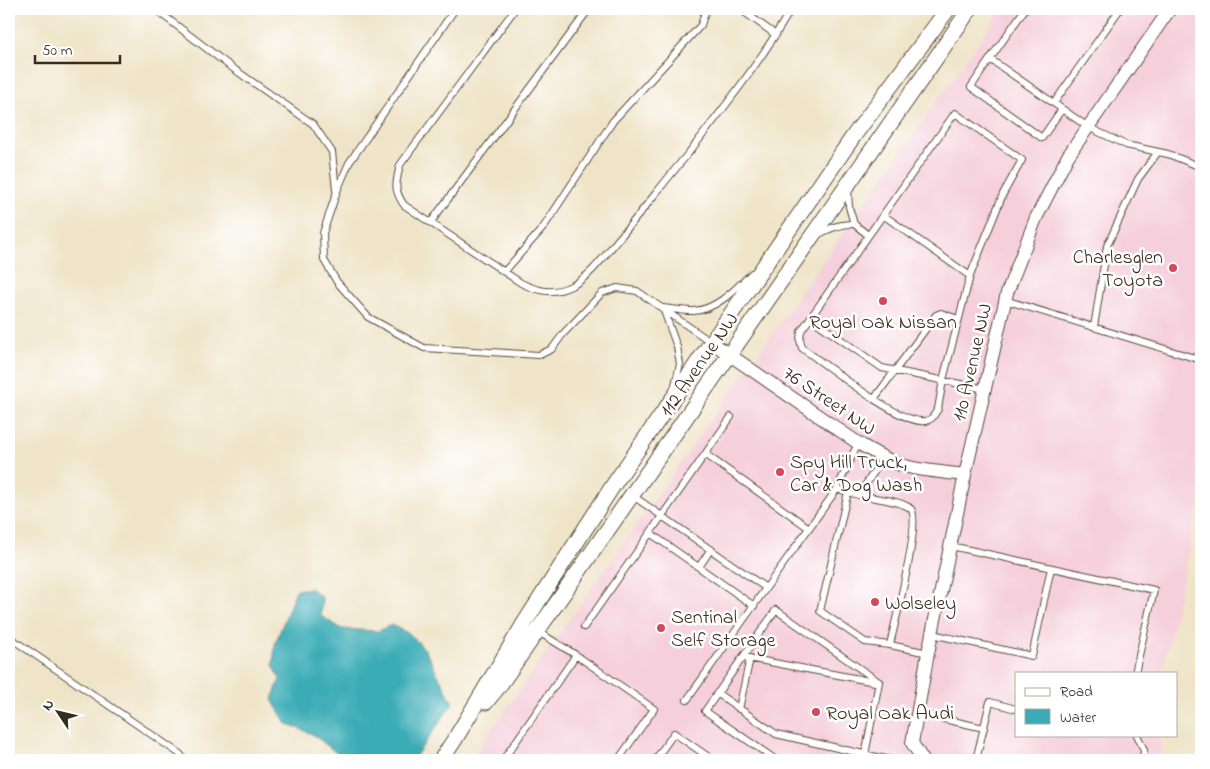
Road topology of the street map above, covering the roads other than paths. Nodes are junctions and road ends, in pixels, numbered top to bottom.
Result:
1 (155, 9) edge
2 (455, 9) edge
3 (515, 9) edge
4 (589, 9) edge
5 (706, 9) edge
6 (740, 9) edge
7 (791, 9) edge
8 (948, 9) edge
9 (970, 9) edge
10 (1025, 9) edge
11 (1120, 9) edge
12 (1170, 9) edge
13 (776, 35) junction
14 (990, 59) junction
15 (1054, 103) junction
16 (1062, 109) junction
17 (1088, 127) junction
18 (1158, 152) junction
19 (1201, 167) edge
20 (848, 185) junction
21 (336, 191) junction
22 (883, 215) junction
23 (431, 222) junction
24 (854, 224) junction
25 (868, 235) junction
26 (810, 237) junction
27 (772, 255) junction
28 (504, 272) junction
29 (970, 276) junction
30 (1005, 300) junction
31 (663, 308) junction
32 (810, 318) junction
33 (958, 319) junction
34 (1094, 327) junction
35 (711, 342) junction
36 (730, 354) junction
37 (1201, 360) edge
38 (895, 370) junction
39 (943, 380) junction
40 (985, 389) junction
41 (672, 398) junction
42 (874, 399) junction
43 (731, 417) dead end
44 (858, 444) junction
45 (705, 454) junction
46 (884, 457) junction
47 (965, 475) junction
48 (837, 489) junction
49 (848, 492) junction
50 (632, 495) junction
51 (862, 496) junction
52 (662, 516) junction
53 (809, 528) junction
54 (650, 533) junction
55 (951, 546) junction
56 (711, 550) junction
57 (698, 567) junction
58 (1051, 568) junction
59 (766, 588) junction
60 (754, 606) junction
61 (584, 627) dead end
62 (537, 631) junction
63 (932, 634) junction
64 (9, 637) edge
65 (890, 645) junction
66 (928, 653) junction
67 (576, 656) junction
68 (746, 657) junction
69 (1135, 672) edge
70 (879, 682) junction
71 (717, 694) junction
72 (687, 700) dead end
73 (739, 709) junction
74 (1015, 709) edge
75 (917, 712) junction
76 (984, 728) junction
77 (1137, 736) edge
78 (455, 739) junction
79 (865, 755) junction
80 (184, 760) edge
81 (441, 760) edge
82 (503, 760) edge
83 (618, 760) edge
84 (655, 760) edge
85 (713, 760) edge
86 (776, 760) edge
87 (890, 760) edge
88 (923, 760) edge
89 (976, 760) edge
90 (1142, 760) edge

1 - 21 lane
2 - 21 lane
3 - 23 lane
4 - 23 lane
5 - 28 lane
6 - 13 lane
7 - 13 lane
8 - 27 street, 112 Avenue NW
9 - 20 street, 112 Avenue NW
10 - 14 lane
11 - 15 lane
12 - 17 street, 110 Avenue NW
13 - 28 lane
14 - 15 lane
14 - 16 lane
15 - 16 lane
16 - 17 lane
17 - 18 lane
17 - 30 street, 110 Avenue NW
18 - 19 lane
18 - 34 lane
20 - 24 lane
20 - 26 street, 112 Avenue NW
21 - 31 lane
22 - 25 lane
22 - 29 lane
22 - 29 lane
23 - 28 lane
24 - 25 lane
24 - 26 lane
25 - 32 lane
26 - 36 street, 112 Avenue NW
27 - 31 lane
27 - 35 street, 112 Avenue NW
29 - 33 lane
30 - 34 lane
30 - 40 street, 110 Avenue NW
31 - 35 lane
31 - 41 lane
32 - 38 lane
32 - 42 lane
33 - 38 lane
33 - 39 lane
34 - 37 lane
35 - 36 street, 76 Street NW
35 - 41 street, 112 Avenue NW
36 - 44 street, 76 Street NW
36 - 50 street, 112 Avenue NW
38 - 39 lane
38 - 42 lane
39 - 40 lane
39 - 42 lane
40 - 47 street, 110 Avenue NW
41 - 78 street, 112 Avenue NW
43 - 45 lane
44 - 46 street, 76 Street NW
44 - 48 lane
45 - 52 lane
45 - 53 lane
46 - 47 street, 76 Street NW
46 - 51 lane
47 - 55 street, 110 Avenue NW
48 - 49 lane
48 - 53 lane
49 - 51 lane
49 - 65 lane
50 - 52 lane
50 - 62 street, 112 Avenue NW
51 - 65 lane
52 - 54 lane
52 - 56 lane
53 - 59 lane
54 - 57 lane
54 - 61 lane
55 - 58 lane
55 - 63 street, 110 Avenue NW
56 - 57 lane
56 - 59 lane
57 - 60 lane
58 - 63 lane
58 - 69 lane
59 - 60 lane
60 - 72 lane
62 - 67 lane
62 - 78 street, 112 Avenue NW
63 - 66 street, 110 Avenue NW
64 - 80 lane
65 - 66 lane
66 - 75 street, 110 Avenue NW
67 - 82 lane
67 - 83 lane
68 - 70 lane
68 - 70 lane
68 - 71 lane
68 - 73 lane
70 - 79 lane
71 - 73 lane
71 - 86 lane
73 - 79 lane
74 - 76 lane
75 - 76 lane
75 - 88 street, 110 Avenue NW
76 - 89 lane
77 - 90 lane
78 - 81 street, 112 Avenue NW
79 - 87 lane
84 - 85 lane

